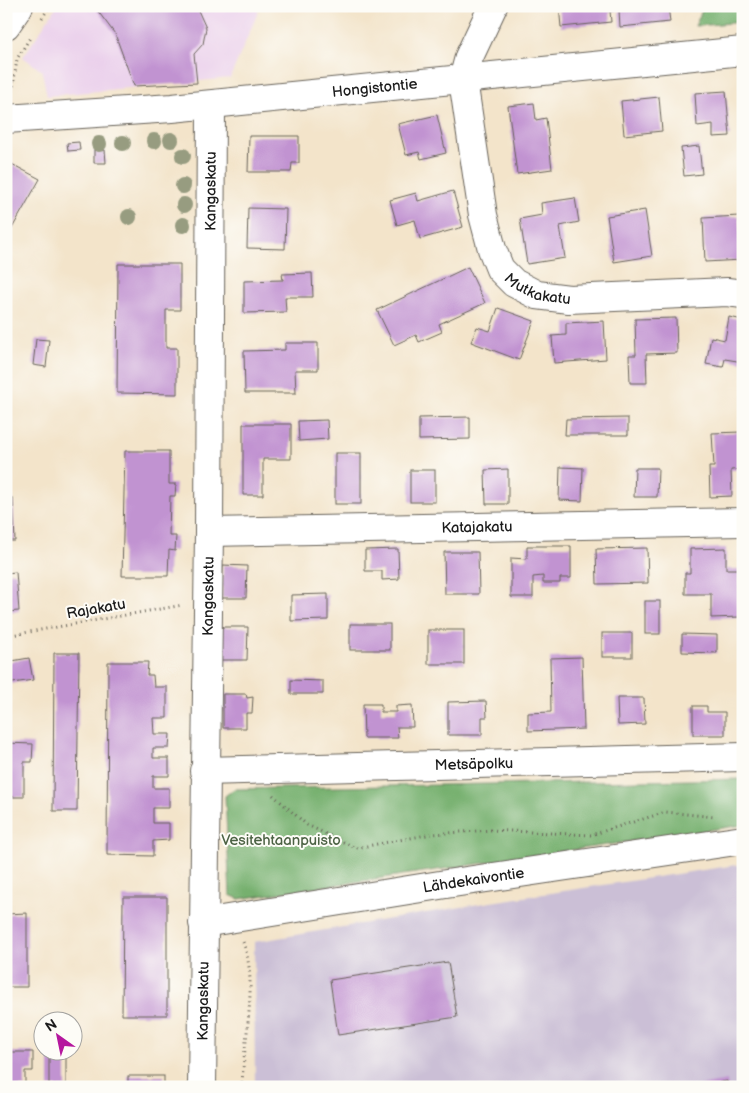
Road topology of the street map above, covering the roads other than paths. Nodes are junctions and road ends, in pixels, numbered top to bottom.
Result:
1 (493, 6) edge
2 (30, 14) edge
3 (6, 25) edge
4 (743, 51) edge
5 (463, 80) junction
6 (211, 105) junction
7 (6, 119) edge
8 (743, 294) edge
9 (743, 522) edge
10 (209, 532) junction
11 (743, 757) edge
12 (204, 772) junction
13 (743, 840) edge
14 (203, 924) junction
15 (202, 1087) edge

1 - 5 street
2 - 3 street
4 - 5 street, Hongistontie
5 - 6 street, Hongistontie
5 - 8 street, Mutkakatu
6 - 7 street, Hongistontie
6 - 10 street, Kangaskatu
9 - 10 street, Katajakatu
10 - 12 street, Kangaskatu
11 - 12 street, Metsäpolku
12 - 14 street, Kangaskatu
13 - 14 street, Lähdekaivontie
14 - 15 street, Kangaskatu

